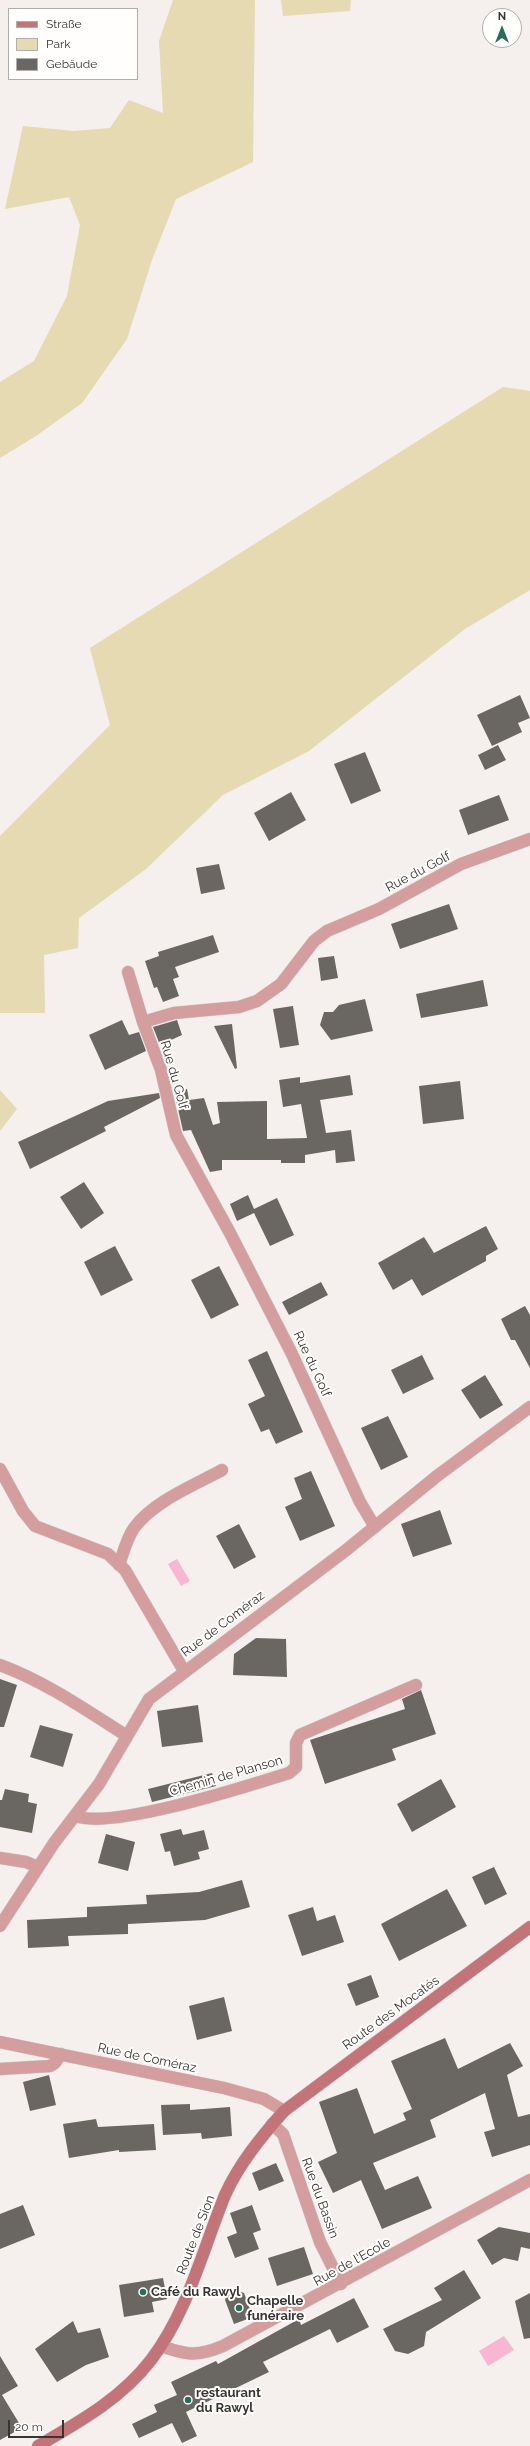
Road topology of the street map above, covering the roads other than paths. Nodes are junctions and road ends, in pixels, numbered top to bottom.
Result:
1 (530, 839) edge
2 (128, 972) dead end
3 (143, 1022) junction
4 (530, 1407) edge
5 (0, 1469) edge
6 (222, 1470) dead end
7 (375, 1527) junction
8 (119, 1565) junction
9 (0, 1665) edge
10 (184, 1671) junction
11 (416, 1685) dead end
12 (127, 1736) junction
13 (75, 1816) junction
14 (0, 1858) edge
15 (38, 1867) junction
16 (0, 1926) edge
17 (530, 1927) edge
18 (0, 2042) edge
19 (61, 2054) junction
20 (0, 2069) edge
21 (284, 2111) junction
22 (272, 2124) junction
23 (530, 2180) edge
24 (341, 2284) junction
25 (161, 2346) junction
26 (38, 2446) edge

1 - 3 street, Rue du Golf
2 - 3 street
3 - 7 street, Rue du Golf
4 - 7 street, Rue de Coméraz
5 - 8 street
6 - 8 street
7 - 10 street, Rue de Coméraz
8 - 10 street
9 - 12 street
10 - 12 street, Rue de Coméraz
11 - 13 street, Chemin de Planson
12 - 13 street, Rue de Coméraz
13 - 15 street, Rue de Coméraz
14 - 15 street
15 - 16 street, Rue de Coméraz
17 - 21 street, Route des Mocatés
18 - 19 street, Rue de Coméraz
19 - 20 street
19 - 21 street, Rue de Coméraz
21 - 22 street, Route des Mocatés
22 - 24 street, Rue du Bassin
22 - 25 street, Route de Sion
23 - 24 street, Rue de l'Ecole
24 - 25 street, Rue de l'Ecole
25 - 26 street, Route de Sion

